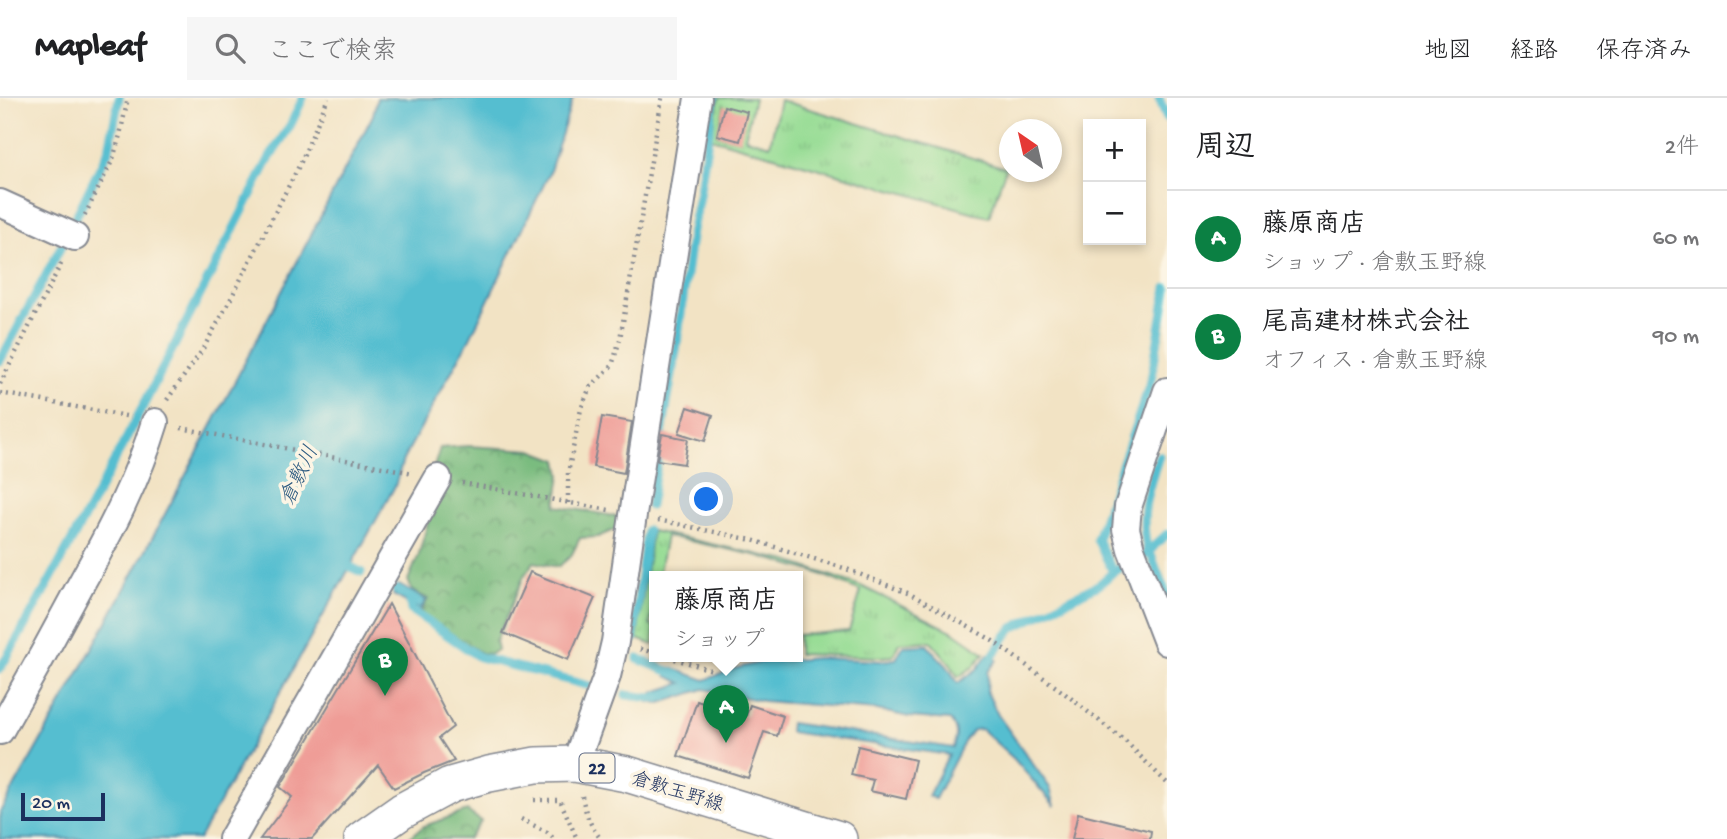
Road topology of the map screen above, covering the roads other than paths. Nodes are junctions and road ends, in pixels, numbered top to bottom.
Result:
1 (698, 98) edge
2 (0, 203) edge
3 (70, 234) dead end
4 (1167, 391) edge
5 (154, 422) road end
6 (434, 477) road end
7 (1167, 642) edge
8 (0, 731) edge
9 (575, 764) junction
10 (232, 839) edge
11 (362, 839) edge
12 (839, 839) edge

1 - 9 street
2 - 3 street
4 - 7 street
5 - 8 street
6 - 10 street
9 - 11 main road, 倉敷玉野線 / 22
9 - 12 main road, 倉敷玉野線 / 22

